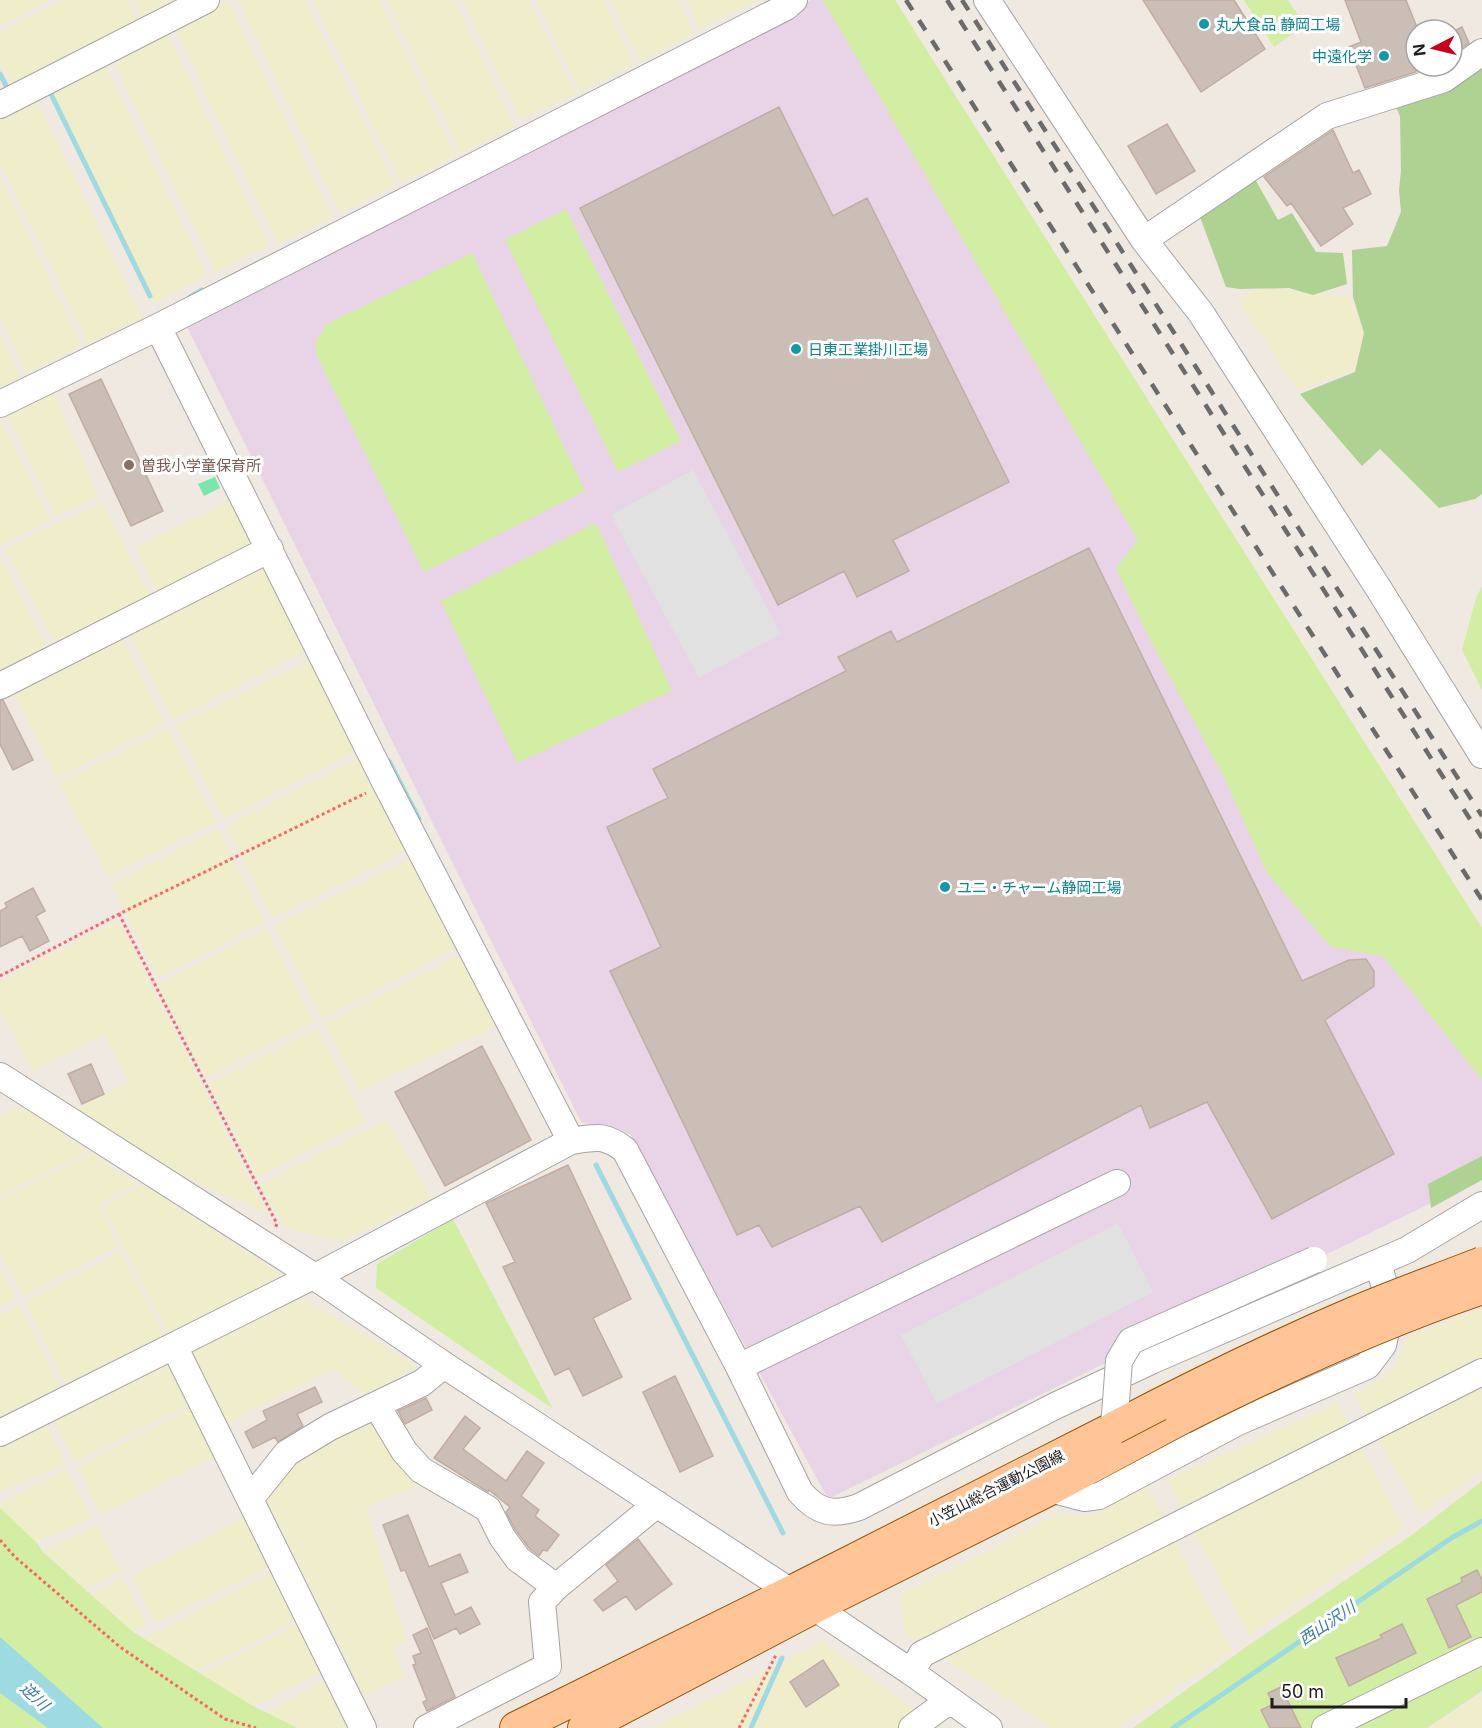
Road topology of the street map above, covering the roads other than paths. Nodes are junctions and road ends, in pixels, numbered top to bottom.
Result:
1 (206, 0) edge
2 (794, 0) edge
3 (987, 0) edge
4 (1482, 52) edge
5 (2, 99) edge
6 (1144, 240) junction
7 (158, 327) junction
8 (0, 404) edge
9 (270, 549) junction
10 (0, 686) edge
11 (1482, 755) edge
12 (0, 1076) edge
13 (571, 1142) junction
14 (1117, 1183) dead end
15 (1482, 1205) edge
16 (1378, 1263) junction
17 (1482, 1263) edge
18 (1348, 1276) junction
19 (314, 1277) junction
20 (1482, 1288) edge
21 (174, 1346) junction
22 (444, 1365) junction
23 (739, 1367) junction
24 (1482, 1372) edge
25 (377, 1406) junction
26 (1114, 1428) junction
27 (0, 1433) edge
28 (1050, 1489) junction
29 (250, 1499) junction
30 (657, 1504) junction
31 (556, 1587) junction
32 (802, 1600) junction
33 (1482, 1651) edge
34 (911, 1672) junction
35 (950, 1700) junction
36 (363, 1728) edge
37 (427, 1728) edge
38 (516, 1728) edge
39 (584, 1728) edge
40 (912, 1728) edge
41 (989, 1728) edge
42 (1325, 1728) edge

1 - 5 street
2 - 7 street
3 - 6 street
4 - 6 street
6 - 11 street
7 - 8 street
7 - 9 street
9 - 10 street
9 - 13 street
12 - 19 street
13 - 19 street
13 - 23 street
14 - 23 street
15 - 16 street
16 - 18 street
16 - 28 street
17 - 26 main road, 小笠山総合運動公園線, bridge
18 - 23 street
18 - 26 street, bridge
19 - 21 street
19 - 22 street
20 - 28 main road, 小笠山総合運動公園線, bridge
21 - 27 street
21 - 29 street
22 - 25 street
22 - 30 street
24 - 34 street
25 - 29 street
25 - 31 street
26 - 32 main road, 小笠山総合運動公園線
28 - 32 main road, 小笠山総合運動公園線
29 - 36 street
30 - 31 street
30 - 32 street
31 - 37 street
32 - 34 street
32 - 38 main road, 小笠山総合運動公園線
32 - 39 main road, 小笠山総合運動公園線
33 - 42 street
34 - 35 street
35 - 40 street
35 - 41 street

